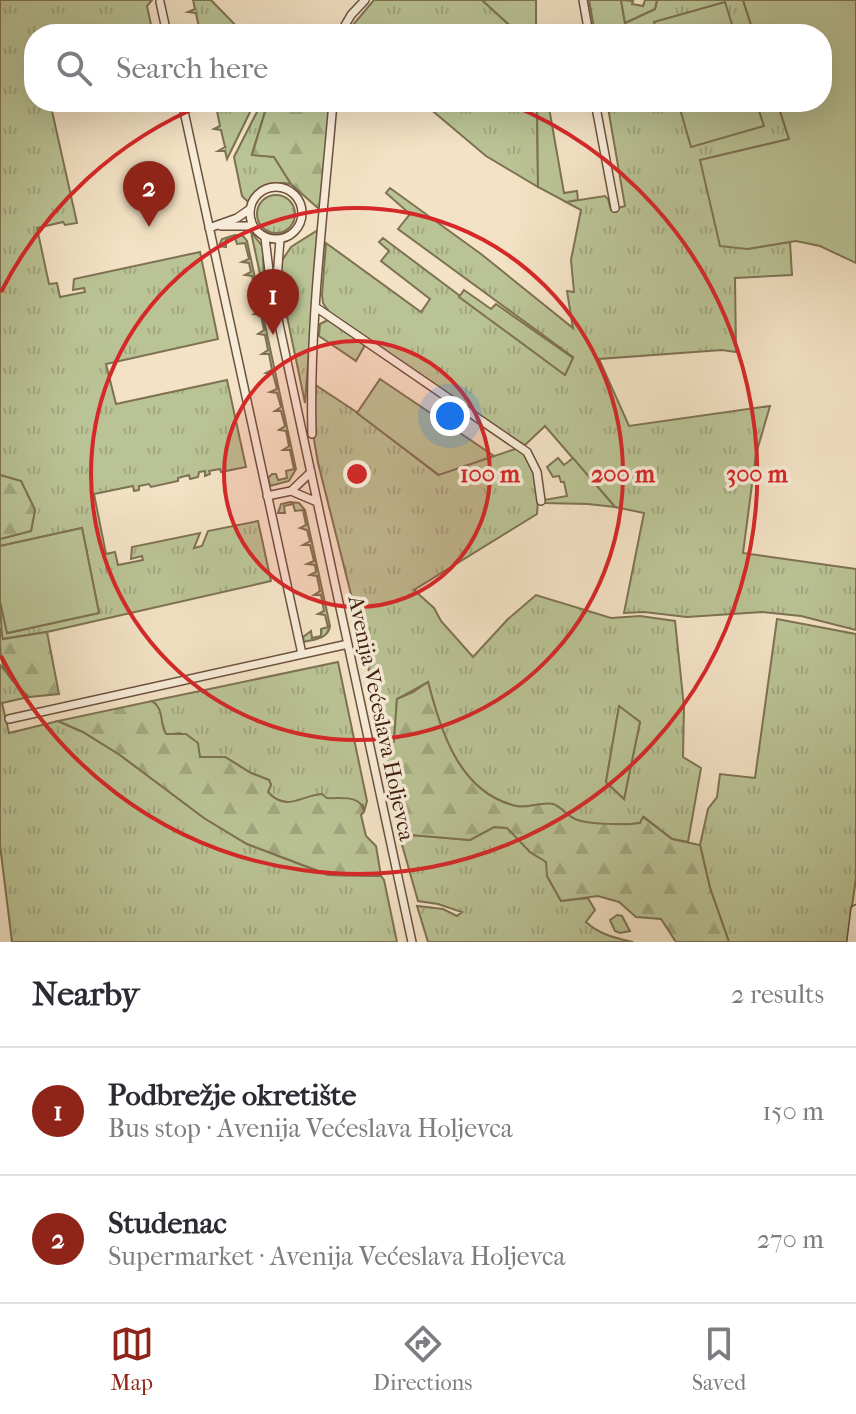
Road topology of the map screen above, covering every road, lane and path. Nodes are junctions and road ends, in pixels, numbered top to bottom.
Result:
1 (365, 0) edge
2 (583, 0) edge
3 (160, 2) edge
4 (165, 24) edge
5 (346, 24) edge
6 (587, 24) edge
7 (184, 112) edge
8 (332, 112) edge
9 (597, 112) edge
10 (615, 208) dead end
11 (250, 209) junction
12 (219, 226) junction
13 (253, 226) junction
14 (209, 228) junction
15 (265, 238) junction
16 (280, 239) junction
17 (317, 308) junction
18 (277, 309) junction
19 (312, 434) dead end
20 (311, 472) junction
21 (291, 491) junction
22 (267, 496) junction
23 (541, 501) dead end
24 (317, 502) junction
25 (348, 644) junction
26 (302, 654) junction
27 (9, 719) dead end
28 (856, 910) edge
29 (412, 942) edge
30 (852, 942) edge

1 - 5 street
2 - 6 street
3 - 4 street
7 - 14 street
8 - 17 street
9 - 10 street
11 - 12 street
11 - 13 street
11 - 16 street
12 - 13 street
12 - 14 street
13 - 15 street
14 - 22 street
15 - 16 street
15 - 18 street, Avenija Većeslava Holjevca
16 - 18 street, Avenija Većeslava Holjevca
17 - 19 street
17 - 23 street
18 - 20 street, Avenija Većeslava Holjevca
20 - 21 street
20 - 24 street, Avenija Većeslava Holjevca
21 - 22 street
21 - 24 street
22 - 26 street
24 - 25 street, Avenija Većeslava Holjevca
25 - 26 street
25 - 29 street, Avenija Većeslava Holjevca
26 - 27 street
28 - 30 street

